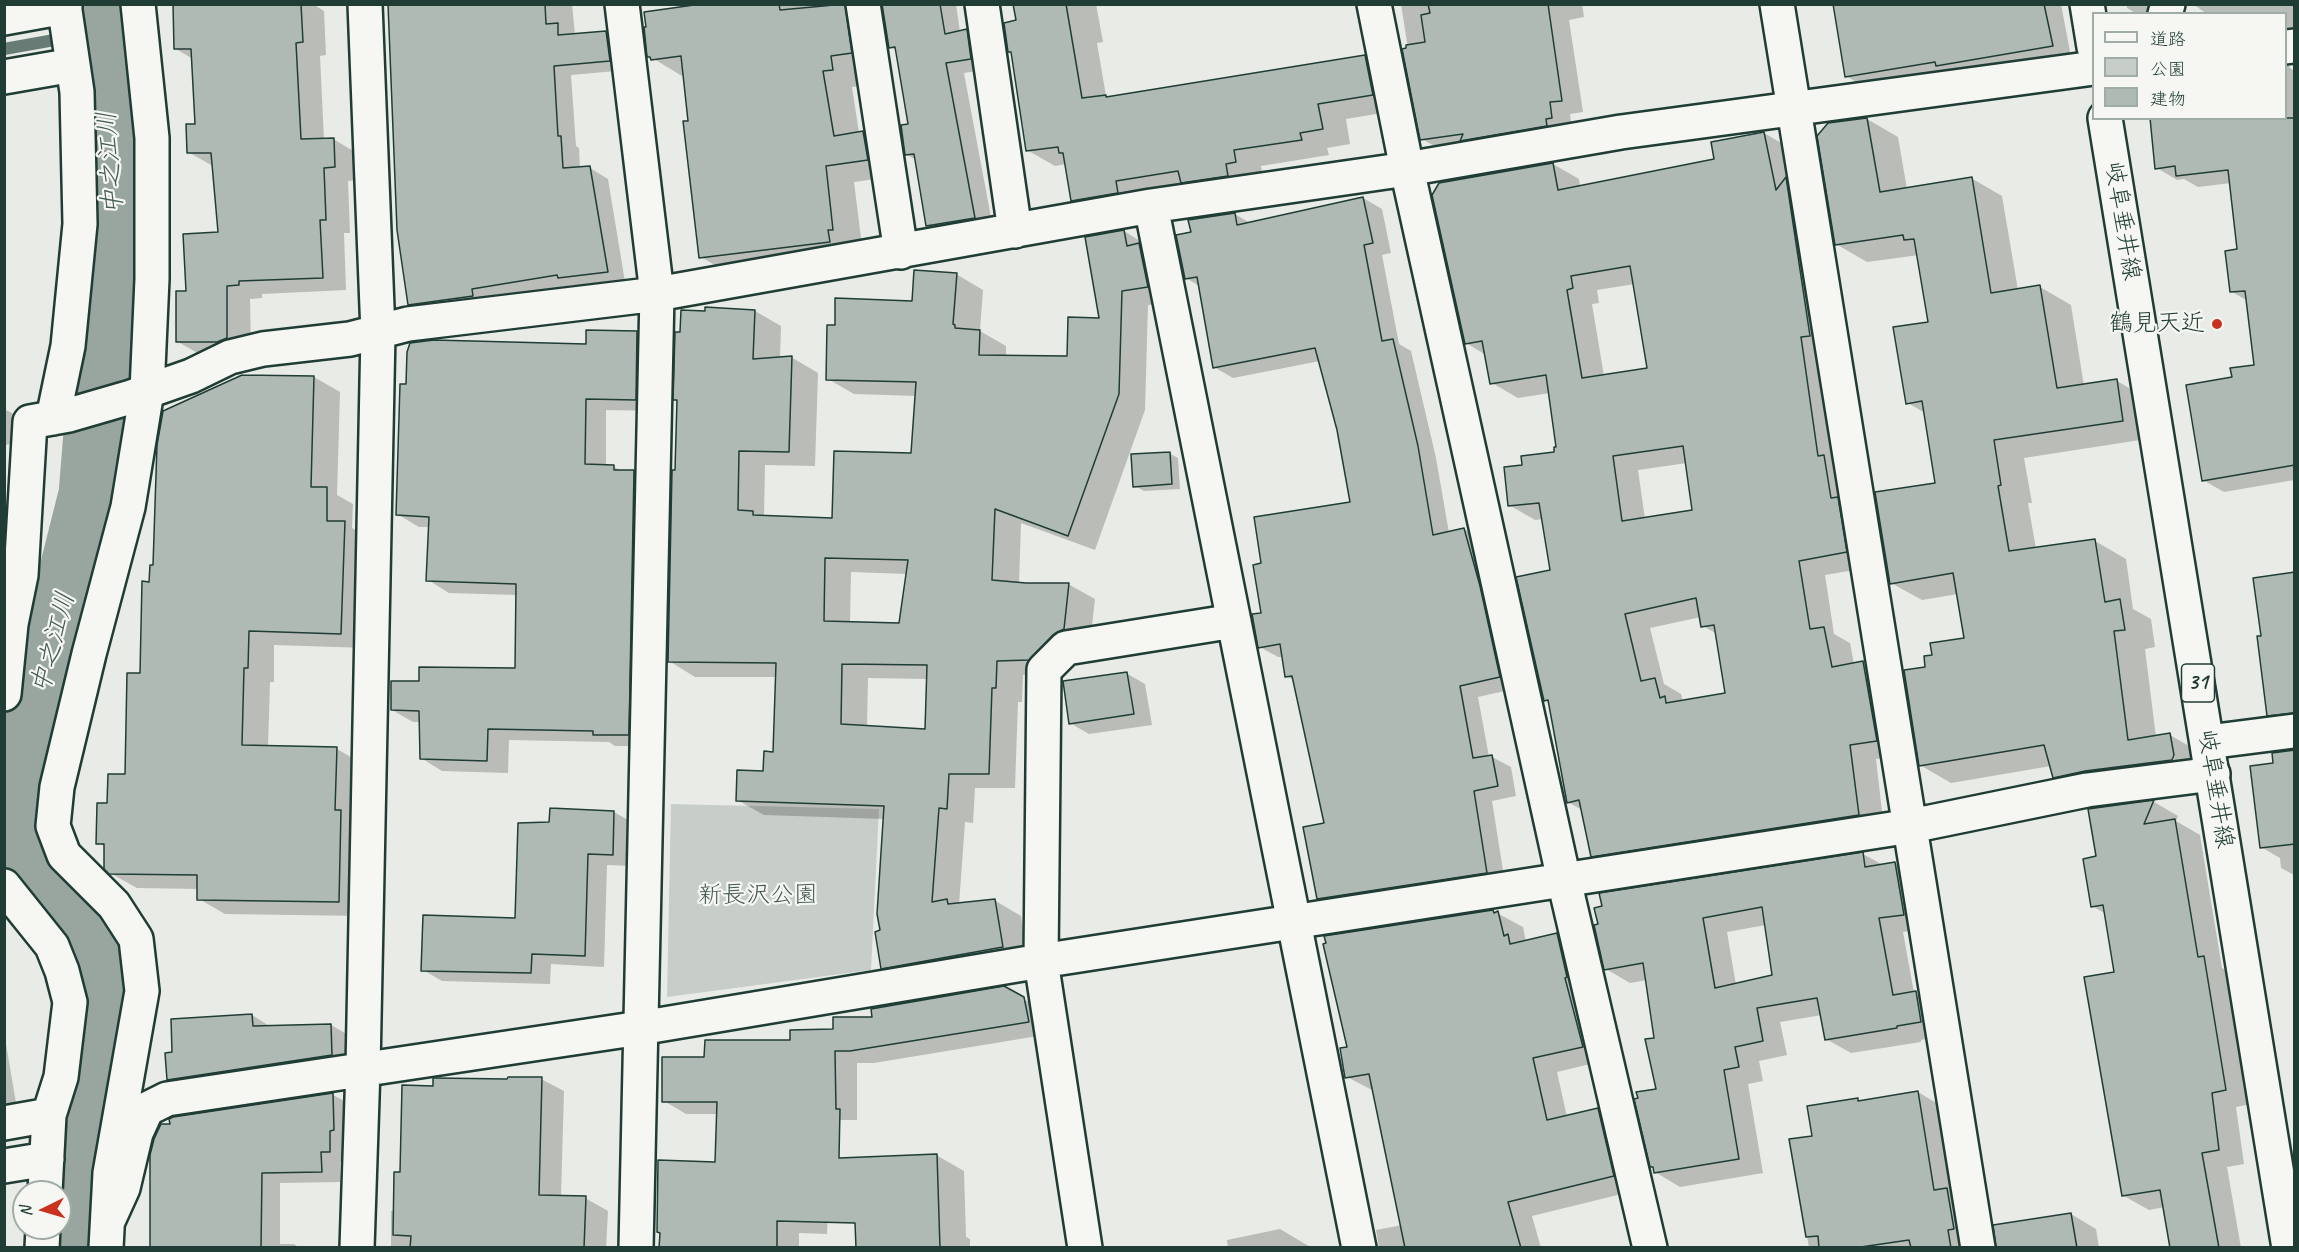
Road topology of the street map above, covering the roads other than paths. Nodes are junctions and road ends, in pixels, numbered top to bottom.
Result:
1 (138, 4) edge
2 (364, 4) edge
3 (622, 4) edge
4 (863, 4) edge
5 (982, 4) edge
6 (1374, 4) edge
7 (1777, 4) edge
8 (2087, 4) edge
9 (64, 6) edge
10 (4, 18) edge
11 (2092, 35) edge
12 (73, 65) junction
13 (2092, 68) edge
14 (4, 77) edge
15 (1794, 109) junction
16 (2105, 120) edge
17 (1407, 169) junction
18 (1151, 206) junction
19 (1015, 231) junction
20 (901, 252) junction
21 (657, 294) junction
22 (378, 333) junction
23 (139, 394) junction
24 (61, 417) junction
25 (1234, 621) junction
26 (8, 625) edge
27 (4, 694) edge
28 (2295, 731) edge
29 (2208, 742) junction
30 (2213, 774) junction
31 (1911, 826) junction
32 (1564, 880) junction
33 (4, 886) edge
34 (1294, 922) junction
35 (1041, 962) junction
36 (640, 1028) junction
37 (363, 1068) junction
38 (49, 1115) junction
39 (4, 1123) edge
40 (47, 1159) junction
41 (4, 1166) edge
42 (46, 1180) edge
43 (107, 1234) edge
44 (357, 1248) edge
45 (636, 1248) edge
46 (1085, 1248) edge
47 (1359, 1248) edge
48 (1650, 1248) edge
49 (1978, 1248) edge
50 (2289, 1248) edge

1 - 23 street
2 - 22 street
3 - 21 street
4 - 20 street
5 - 19 street
6 - 17 street
7 - 15 street
8 - 11 street
9 - 10 street
9 - 12 street
12 - 14 street
12 - 24 street
13 - 15 street
15 - 17 street
15 - 31 street
16 - 29 street, 岐阜垂井線 / 31
17 - 18 street
17 - 32 street
18 - 19 street
18 - 25 street
19 - 20 street
20 - 21 street
21 - 22 street
21 - 36 street
22 - 23 street
22 - 37 street
23 - 24 street
23 - 43 street
24 - 26 street
25 - 34 street
25 - 35 street
26 - 27 street
28 - 29 street
29 - 30 street, 岐阜垂井線 / 31
30 - 31 street
30 - 50 street, 岐阜垂井線 / 31
31 - 32 street
31 - 49 street
32 - 34 street
32 - 48 street
33 - 38 street
34 - 35 street
34 - 47 street
35 - 36 street
35 - 46 street
36 - 37 street
36 - 45 street
37 - 43 street
37 - 44 street
38 - 39 street
38 - 40 street
40 - 41 street
40 - 42 street

